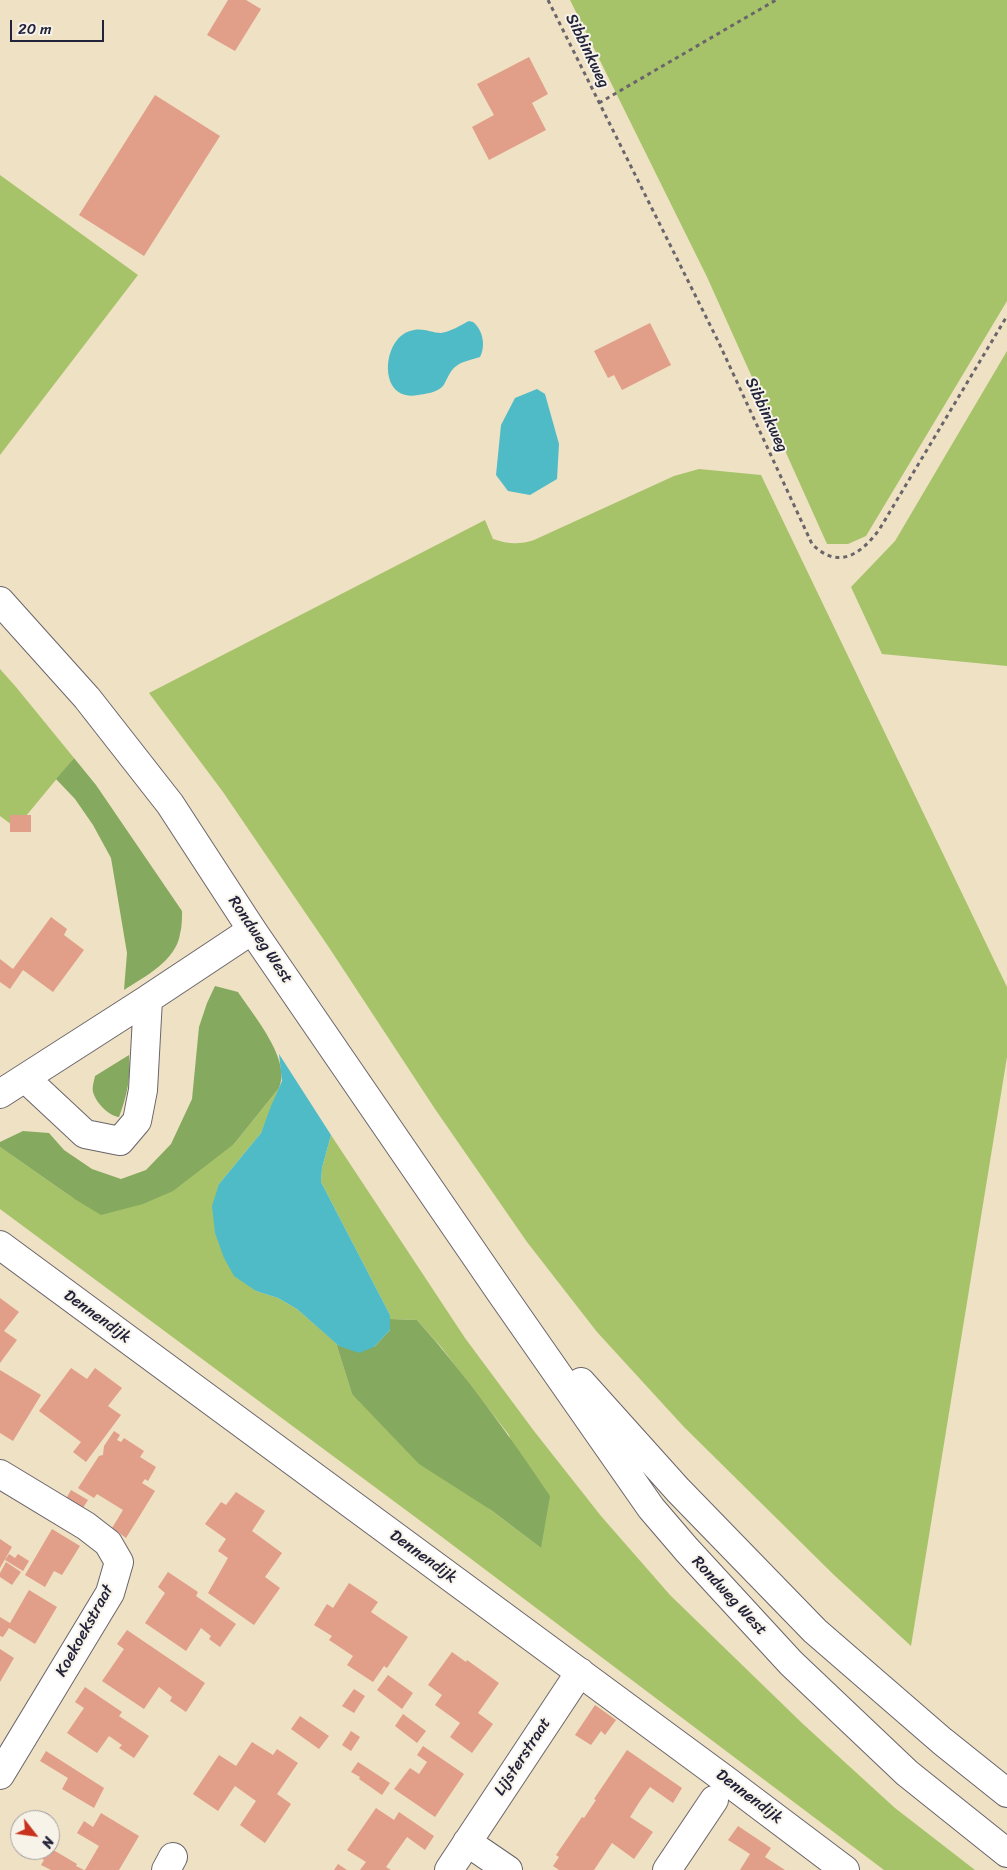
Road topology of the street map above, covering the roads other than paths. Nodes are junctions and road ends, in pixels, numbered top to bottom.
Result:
1 (0, 601) edge
2 (252, 930) junction
3 (148, 999) junction
4 (24, 1078) junction
5 (0, 1094) edge
6 (0, 1245) edge
7 (501, 1293) junction
8 (0, 1474) edge
9 (580, 1672) junction
10 (0, 1775) edge
11 (1007, 1793) edge
12 (714, 1800) dead end
13 (467, 1842) junction
14 (1007, 1853) edge
15 (449, 1870) edge
16 (508, 1870) edge
17 (667, 1870) edge
18 (845, 1870) edge

1 - 2 street, Rondweg West
2 - 3 street
2 - 7 street, Rondweg West
3 - 4 street
3 - 4 street
4 - 5 street
6 - 9 street, Dennendijk
7 - 11 street, Rondweg West
7 - 14 street, Rondweg West
8 - 10 street, Koekoekstraat
9 - 13 street, Lijsterstraat
9 - 18 street, Dennendijk
12 - 17 street
13 - 15 street, Lijsterstraat
13 - 16 street

